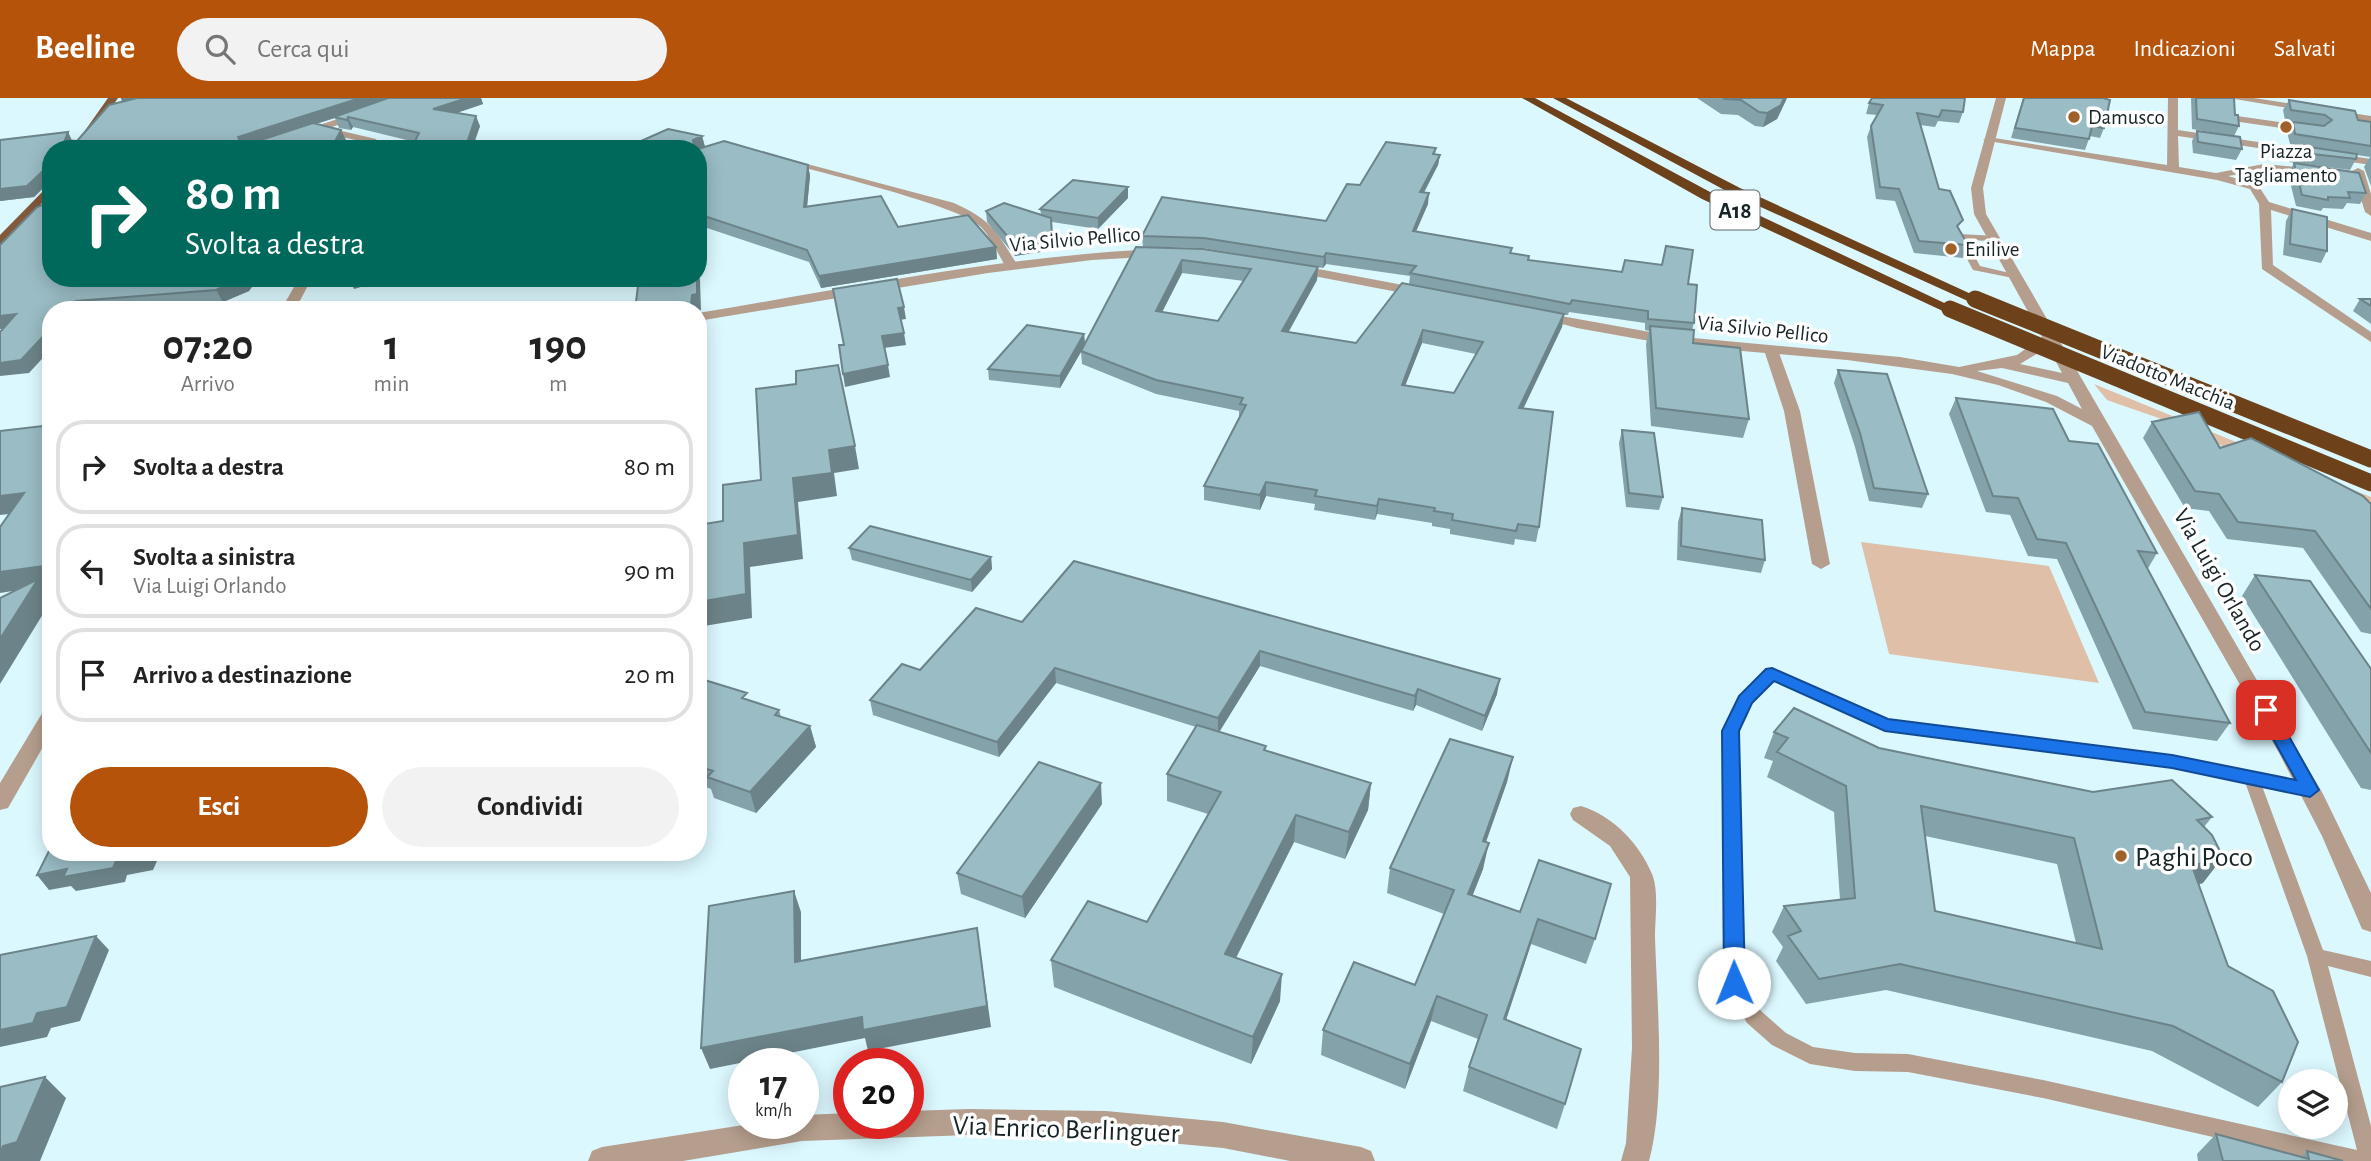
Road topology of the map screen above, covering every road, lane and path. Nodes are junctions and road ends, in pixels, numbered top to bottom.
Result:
1 (113, 98) edge
2 (413, 98) edge
3 (1527, 98) edge
4 (1558, 98) edge
5 (2001, 98) edge
6 (2173, 98) edge
7 (2234, 98) edge
8 (2236, 119) edge
9 (2371, 119) edge
10 (2285, 126) junction
11 (316, 128) junction
12 (2319, 131) edge
13 (2173, 132) junction
14 (83, 140) edge
15 (278, 140) edge
16 (369, 140) edge
17 (1989, 140) junction
18 (2288, 150) junction
19 (769, 154) edge
20 (2355, 160) junction
21 (2371, 162) edge
22 (2173, 170) junction
23 (2348, 176) junction
24 (2218, 177) junction
25 (42, 198) edge
26 (2265, 204) junction
27 (42, 212) edge
28 (2371, 212) edge
29 (21, 220) junction
30 (2371, 237) edge
31 (1993, 238) junction
32 (0, 242) edge
33 (1176, 254) edge
34 (1277, 265) edge
35 (1012, 266) junction
36 (2015, 276) junction
37 (1442, 297) edge
38 (1520, 313) edge
39 (707, 316) edge
40 (2049, 337) junction
41 (2371, 338) edge
42 (1771, 350) junction
43 (1999, 363) junction
44 (1954, 369) junction
45 (1981, 376) junction
46 (2074, 380) junction
47 (2097, 423) junction
48 (2371, 459) edge
49 (2371, 483) edge
50 (1821, 564) dead end
51 (42, 730) edge
52 (2250, 778) junction
53 (2310, 790) junction
54 (0, 802) edge
55 (1581, 814) dead end
56 (2371, 922) edge
57 (2316, 956) junction
58 (2371, 969) edge
59 (602, 1161) edge
60 (1361, 1161) edge
61 (1635, 1161) edge
62 (2360, 1161) edge
63 (2370, 1161) edge

1 - 14 main road
2 - 11 street
3 - 49 highway, Viadotto Macchia / A18, bridge
4 - 48 highway, Viadotto Macchia / A18, bridge
5 - 17 street, Via Luigi Orlando
6 - 13 street
7 - 9 street
8 - 10 street
10 - 12 street
10 - 18 street
11 - 15 street
11 - 16 street
13 - 18 street
13 - 22 street
17 - 22 street
17 - 31 street, Via Luigi Orlando
18 - 20 street
19 - 35 street
20 - 21 street
20 - 23 street
22 - 24 street
23 - 24 street
23 - 28 street
24 - 26 street
25 - 29 main road
26 - 30 street
26 - 41 street
27 - 29 street
29 - 32 main road
31 - 36 street, Via Luigi Orlando
31 - 36 lane
33 - 35 street, Via Silvio Pellico
34 - 37 street
35 - 39 street, Via Silvio Pellico
36 - 40 street, Via Luigi Orlando
38 - 42 street, Via Silvio Pellico
40 - 43 street
40 - 46 street, Via Luigi Orlando
42 - 44 street, Via Silvio Pellico
42 - 50 street
43 - 44 street
43 - 46 street
44 - 45 street
45 - 46 street
45 - 47 street
46 - 47 street, Via Luigi Orlando
47 - 53 street, Via Luigi Orlando
51 - 54 street
52 - 53 lane
52 - 57 lane
52 - 62 lane
53 - 56 street, Via Luigi Orlando
55 - 61 street
57 - 58 lane
57 - 63 lane
59 - 60 street, Via Enrico Berlinguer

